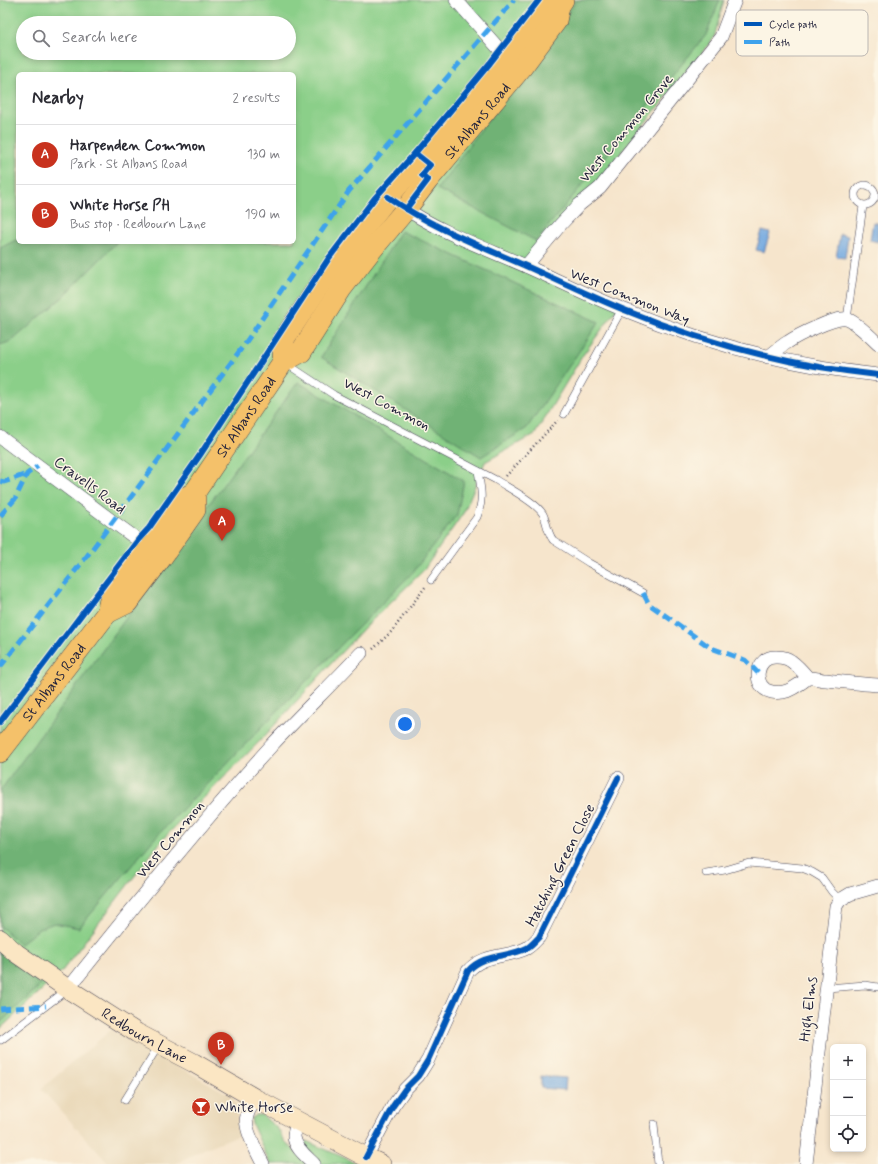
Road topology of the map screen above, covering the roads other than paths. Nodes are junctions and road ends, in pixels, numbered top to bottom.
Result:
1 (456, 0) edge
2 (735, 0) edge
3 (561, 3) edge
4 (506, 54) junction
5 (522, 68) junction
6 (388, 196) junction
7 (863, 206) dead end
8 (406, 209) junction
9 (526, 266) junction
10 (622, 309) junction
11 (846, 319) junction
12 (878, 344) edge
13 (768, 357) junction
14 (283, 362) junction
15 (878, 375) edge
16 (564, 414) road end
17 (0, 437) edge
18 (478, 471) junction
19 (154, 551) junction
20 (431, 580) road end
21 (643, 593) dead end
22 (361, 653) road end
23 (808, 678) dead end
24 (878, 685) edge
25 (0, 752) edge
26 (618, 778) dead end
27 (706, 873) dead end
28 (878, 886) edge
29 (840, 900) junction
30 (0, 939) edge
31 (878, 987) edge
32 (827, 988) junction
33 (68, 989) junction
34 (1, 1040) dead end
35 (159, 1044) junction
36 (256, 1099) junction
37 (125, 1100) dead end
38 (297, 1121) junction
39 (654, 1124) dead end
40 (373, 1161) edge
41 (263, 1164) edge
42 (314, 1164) edge
43 (658, 1164) edge
44 (806, 1164) edge

1 - 4 street
2 - 9 street, West Common Grove
3 - 4 main road, St Albans Road
3 - 5 main road, St Albans Road
4 - 5 street
4 - 6 main road, St Albans Road
5 - 8 main road, St Albans Road
6 - 8 street, West Common Way
6 - 14 main road, St Albans Road
7 - 11 lane
8 - 9 street, West Common Way
8 - 14 main road, St Albans Road
9 - 10 street, West Common Way
10 - 13 street, West Common Way
10 - 16 lane
11 - 12 street
11 - 13 street
13 - 15 street, West Common Way
14 - 18 lane, West Common
14 - 19 main road, St Albans Road
17 - 19 street, Cravells Road
18 - 20 lane
18 - 21 lane, West Common
19 - 25 main road, St Albans Road
22 - 33 street, West Common
23 - 24 street
26 - 40 street, Hatching Green Close
27 - 29 lane
28 - 29 street
29 - 32 street, High Elms
30 - 33 main road, Redbourn Lane
31 - 32 lane
32 - 44 street, High Elms
33 - 34 lane, West Common
33 - 35 main road, Redbourn Lane
35 - 36 main road, Redbourn Lane
35 - 37 lane
36 - 38 main road, Redbourn Lane
36 - 41 street
38 - 40 main road, Redbourn Lane
38 - 42 street
39 - 43 lane

